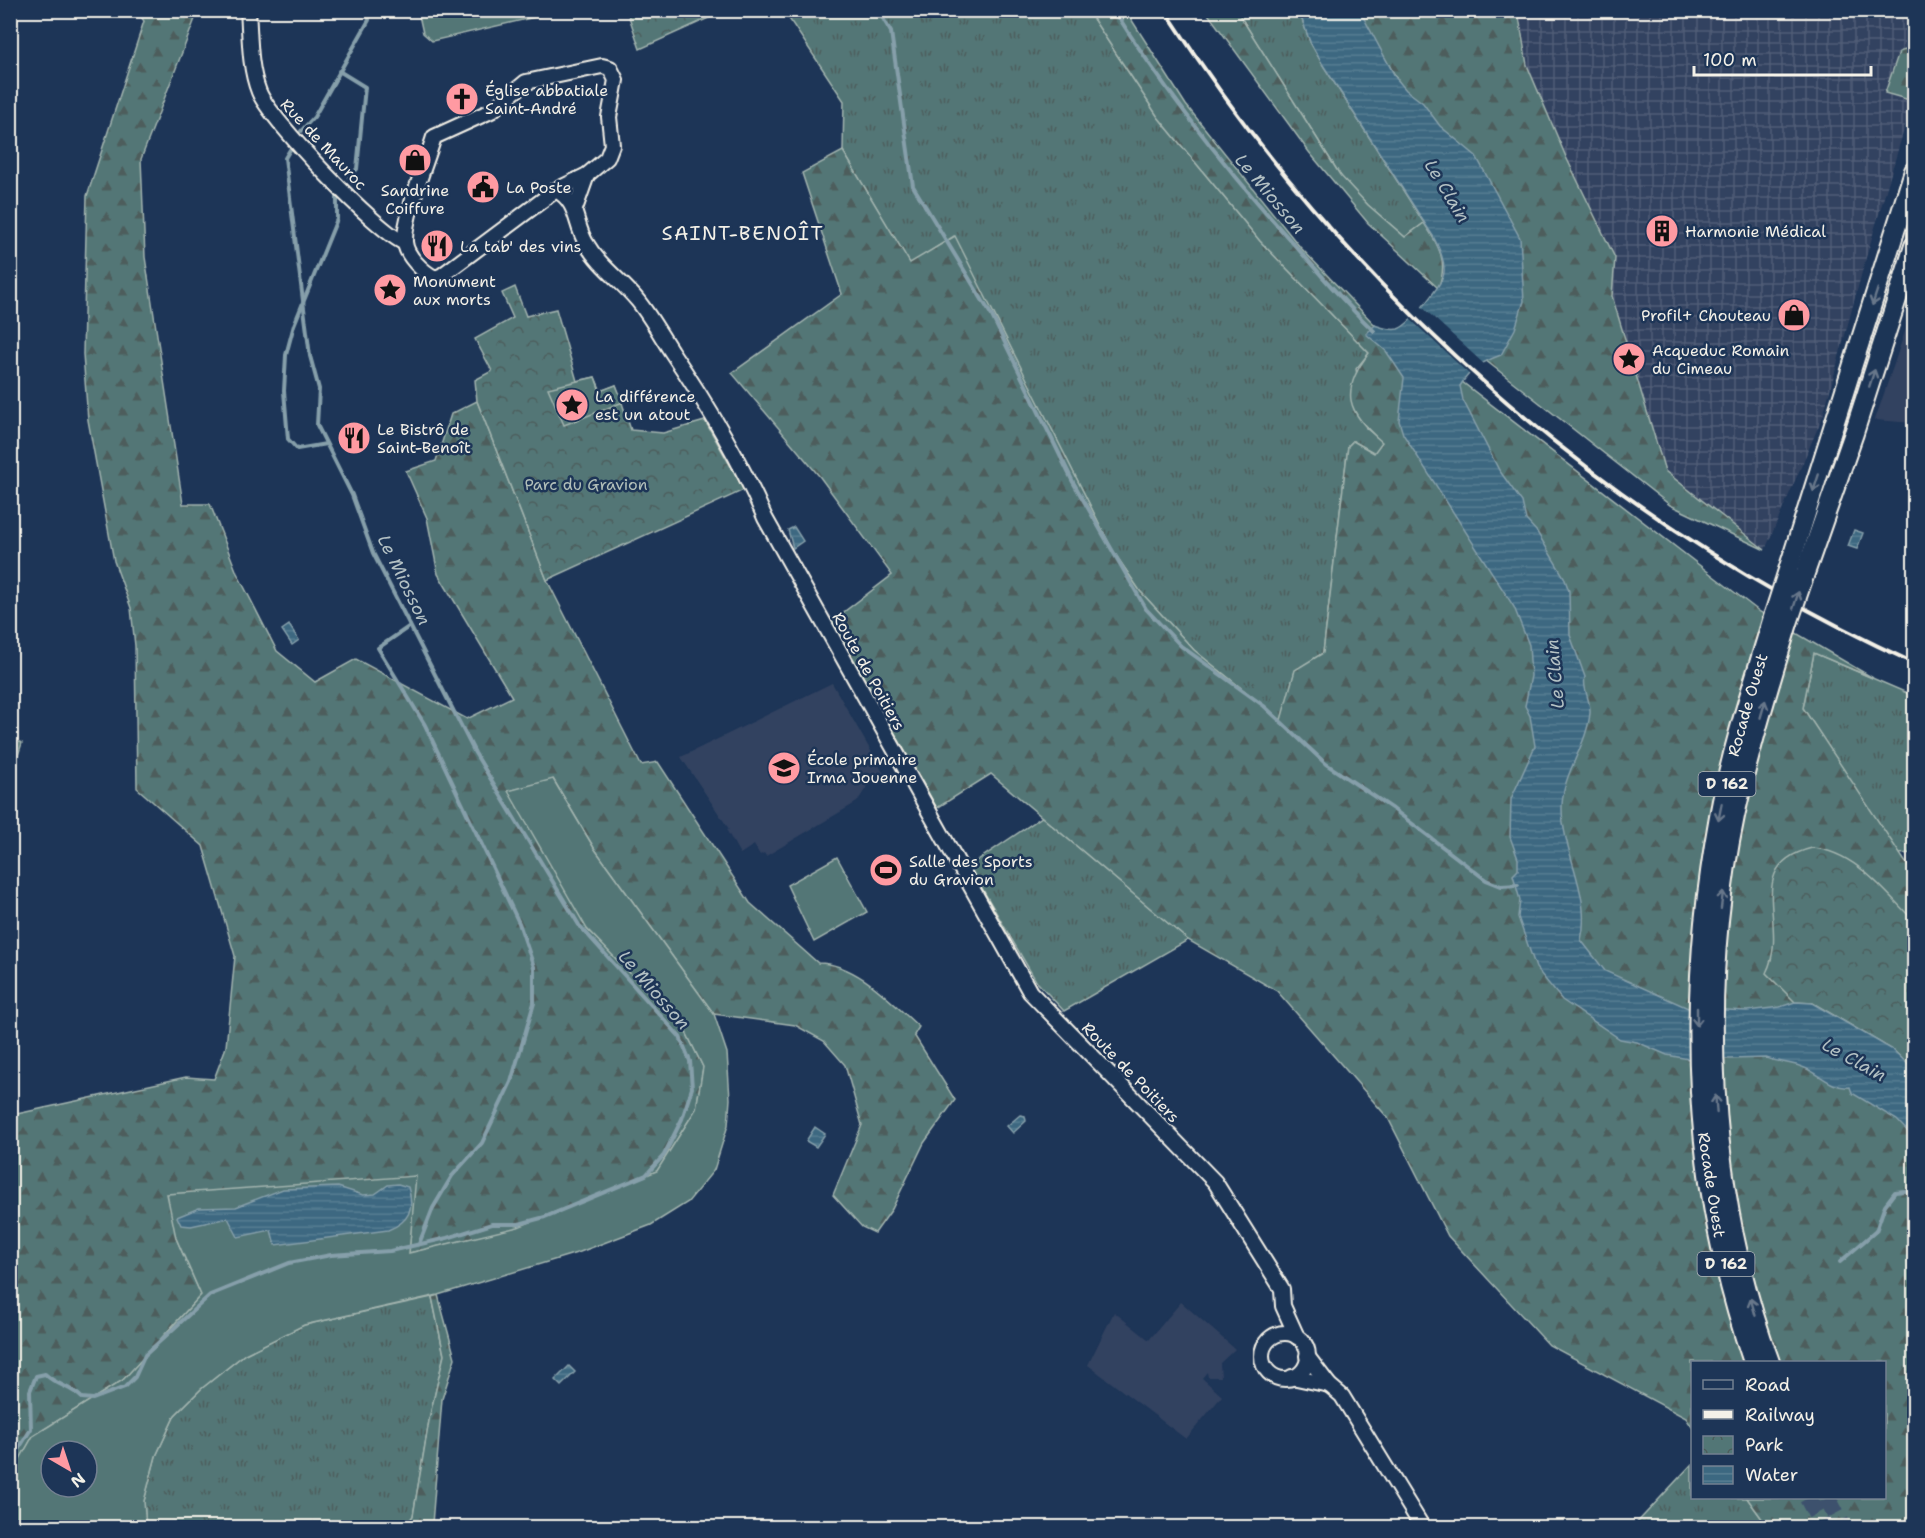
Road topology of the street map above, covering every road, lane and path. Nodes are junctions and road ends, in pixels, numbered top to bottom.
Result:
1 (248, 10) edge
2 (1914, 171) edge
3 (587, 175) junction
4 (556, 190) junction
5 (575, 209) junction
6 (405, 243) junction
7 (1914, 246) edge
8 (1796, 572) junction
9 (1715, 1163) junction
10 (1284, 1306) junction
11 (1272, 1337) junction
12 (1297, 1337) junction
13 (1307, 1356) junction
14 (1753, 1361) edge
15 (1770, 1361) edge
16 (1292, 1377) junction
17 (1329, 1385) junction
18 (1423, 1527) edge

1 - 6 street, Rue de Mauroc
2 -> 8 main road, Rocade Ouest / D 162
3 - 4 street
3 - 5 street
3 - 6 street
4 - 5 street, Route de Poitiers
4 - 6 street, Rue de Mauroc
5 - 10 street, Route de Poitiers
8 -> 7 main road, Rocade Ouest / D 162
8 - 9 main road, Rocade Ouest / D 162, bridge
9 - 14 main road, Rocade Ouest / D 162
15 -> 9 main road, Rocade Ouest / D 162
10 - 11 street
10 - 12 street, Route de Poitiers
11 - 12 street
11 - 16 street
12 - 13 street
13 - 16 street
13 - 17 street
16 - 17 street
17 - 18 street

